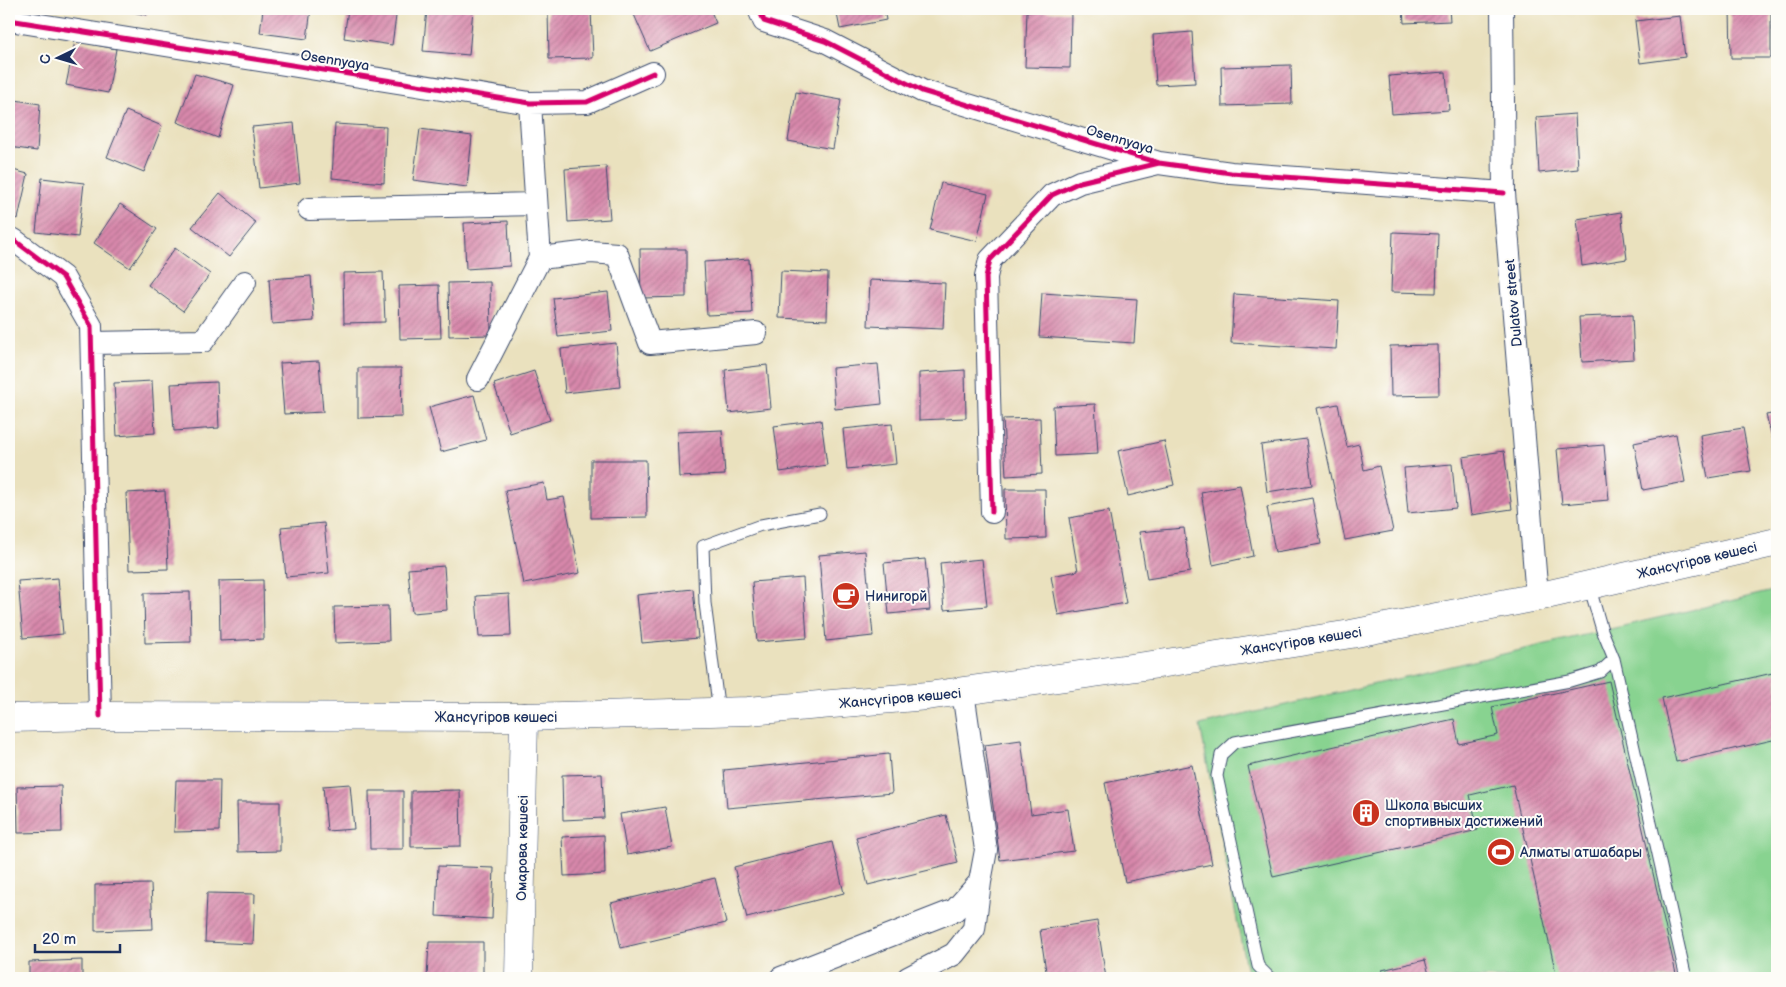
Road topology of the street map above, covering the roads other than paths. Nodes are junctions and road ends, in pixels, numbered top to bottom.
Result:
1 (759, 9) edge
2 (1502, 9) edge
3 (9, 20) edge
4 (653, 73) dead end
5 (530, 103) junction
6 (1159, 163) junction
7 (1504, 193) junction
8 (536, 204) junction
9 (309, 209) dead end
10 (14, 240) dead end
11 (540, 258) junction
12 (245, 282) dead end
13 (756, 333) dead end
14 (92, 342) junction
15 (478, 379) dead end
16 (992, 512) dead end
17 (820, 514) dead end
18 (1777, 542) edge
19 (1589, 585) junction
20 (1537, 598) junction
21 (1614, 659) junction
22 (963, 692) junction
23 (719, 712) junction
24 (100, 716) junction
25 (524, 717) junction
26 (9, 718) edge
27 (980, 882) junction
28 (519, 978) edge
29 (780, 978) edge
30 (908, 978) edge
31 (1270, 978) edge
32 (1686, 978) edge

1 - 6 street, Osennyaya
2 - 7 street, Dulatov street
3 - 5 street, Osennyaya
4 - 5 street, Osennyaya
5 - 8 street
6 - 7 street, Osennyaya
6 - 16 street
7 - 20 street, Dulatov street
8 - 9 street
8 - 11 street
10 - 14 street
11 - 13 street
11 - 15 street
12 - 14 street
14 - 24 street
17 - 23 lane
18 - 19 main road, Жансүгіров көшесі
19 - 20 main road, Жансүгіров көшесі
19 - 21 lane
20 - 22 main road, Жансүгіров көшесі
21 - 31 lane
21 - 32 lane
22 - 23 main road, Жансүгіров көшесі
22 - 27 street
23 - 25 main road, Жансүгіров көшесі
24 - 25 main road, Жансүгіров көшесі
24 - 26 main road, Жансүгіров көшесі
25 - 28 main road, Омарова көшесі
27 - 29 street
27 - 30 street

